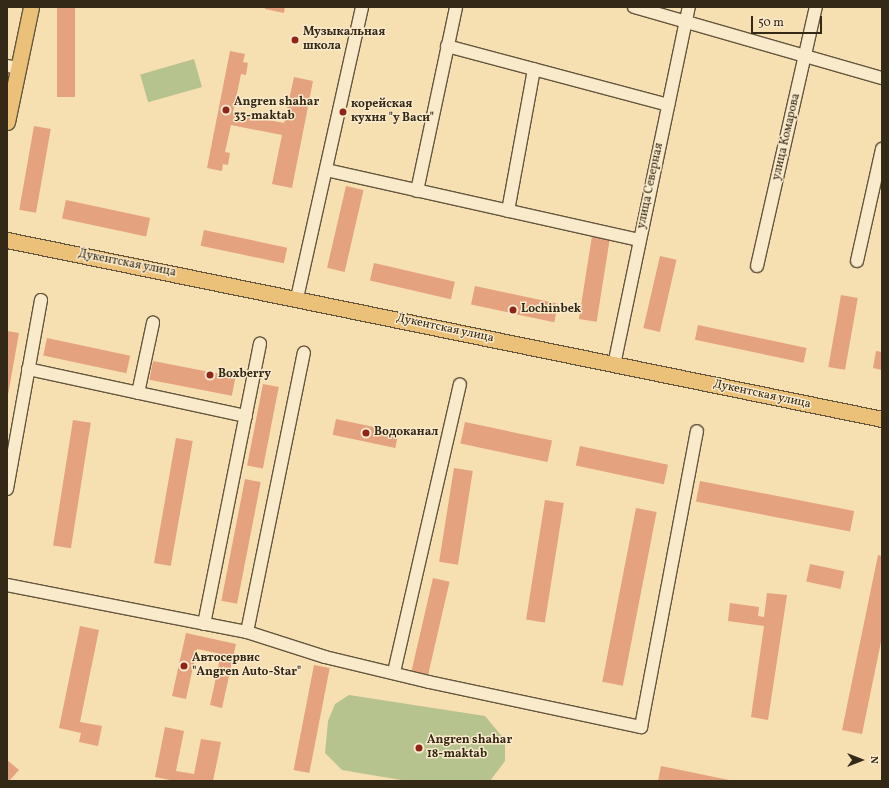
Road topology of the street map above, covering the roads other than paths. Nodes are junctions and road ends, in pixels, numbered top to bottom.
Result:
1 (31, 7) edge
2 (362, 7) edge
3 (456, 7) edge
4 (634, 7) edge
5 (689, 7) edge
6 (816, 7) edge
7 (686, 22) junction
8 (448, 46) junction
9 (805, 56) junction
10 (13, 67) edge
11 (534, 69) junction
12 (882, 78) edge
13 (668, 105) junction
14 (7, 122) edge
15 (882, 149) edge
16 (326, 170) junction
17 (417, 190) junction
18 (508, 211) junction
19 (7, 240) edge
20 (640, 240) junction
21 (857, 261) dead end
22 (757, 266) dead end
23 (298, 298) junction
24 (41, 300) dead end
25 (153, 323) dead end
26 (260, 344) dead end
27 (304, 353) dead end
28 (614, 365) junction
29 (28, 369) junction
30 (460, 384) dead end
31 (138, 393) junction
32 (246, 416) junction
33 (882, 420) edge
34 (697, 431) dead end
35 (7, 489) edge
36 (7, 585) edge
37 (204, 624) junction
38 (246, 632) junction
39 (394, 672) junction

1 - 10 main road
2 - 16 street
3 - 8 street
4 - 7 street
5 - 7 street, улица Северная
6 - 9 street, улица Комарова
7 - 9 street
7 - 13 street, улица Северная
8 - 11 street
8 - 17 street
9 - 12 street
9 - 22 street, улица Комарова
10 - 14 main road
11 - 13 street
11 - 18 street
13 - 20 street, улица Северная
15 - 21 street
16 - 17 street
16 - 23 street
17 - 18 street
18 - 20 street
19 - 23 main road, Дукентская улица
20 - 28 street, улица Северная
23 - 28 main road, Дукентская улица
24 - 29 street
25 - 31 street
26 - 32 street
27 - 38 street
28 - 33 main road, Дукентская улица
29 - 31 street
29 - 35 street
30 - 39 street
31 - 32 street
32 - 37 street
34 - 39 street
36 - 37 street
37 - 38 street
38 - 39 street

